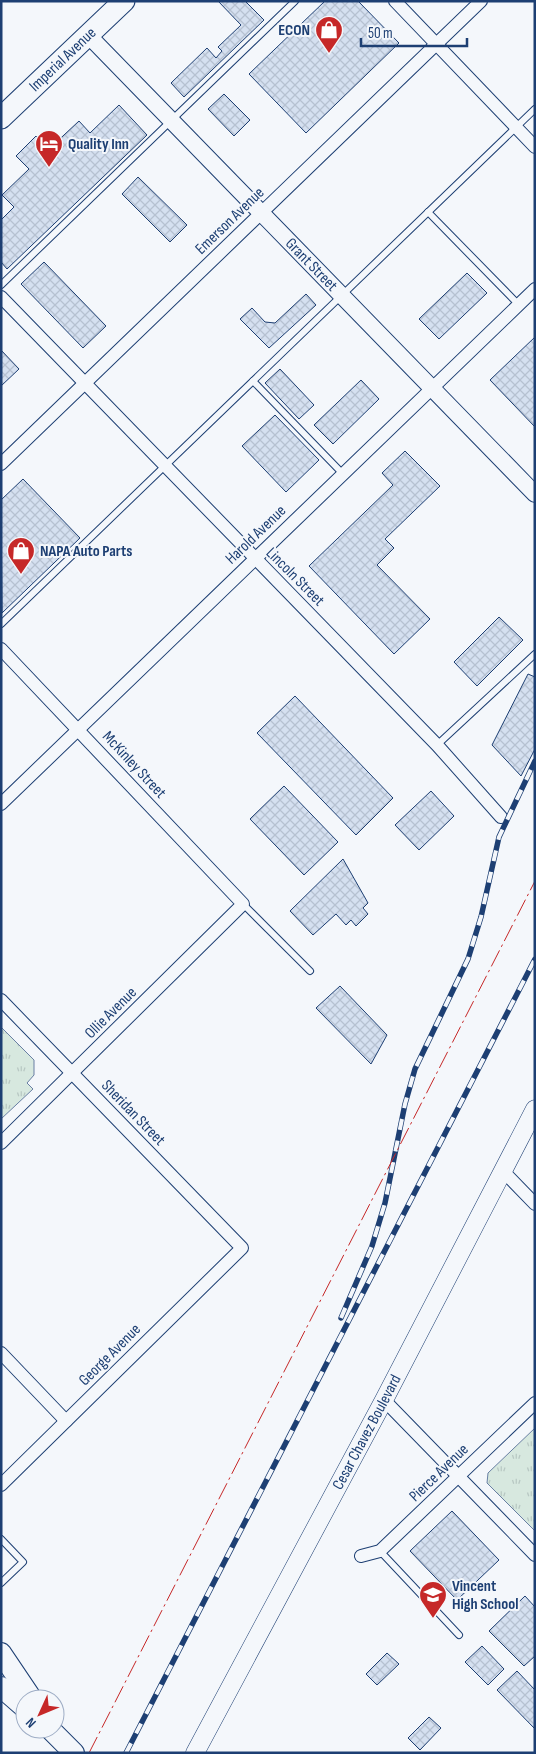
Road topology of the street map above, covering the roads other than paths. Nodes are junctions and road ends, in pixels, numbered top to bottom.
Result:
1 (124, 1) edge
2 (295, 1) edge
3 (395, 1) edge
4 (481, 1) edge
5 (89, 36) junction
6 (437, 44) junction
7 (535, 109) edge
8 (1, 118) edge
9 (171, 121) junction
10 (516, 128) junction
11 (535, 147) edge
12 (428, 212) junction
13 (261, 214) junction
14 (1, 284) edge
15 (535, 289) edge
16 (341, 296) junction
17 (1, 297) edge
18 (519, 305) junction
19 (253, 381) junction
20 (84, 384) junction
21 (432, 390) junction
22 (1, 464) edge
23 (164, 466) junction
24 (343, 474) junction
25 (535, 494) edge
26 (254, 559) junction
27 (1, 624) edge
28 (1, 649) edge
29 (535, 654) edge
30 (79, 730) junction
31 (437, 745) junction
32 (1, 804) edge
33 (501, 817) dead end
34 (243, 904) junction
35 (310, 972) dead end
36 (1, 1000) edge
37 (73, 1074) junction
38 (535, 1109) edge
39 (1, 1143) edge
40 (503, 1172) junction
41 (535, 1204) edge
42 (242, 1248) joint
43 (1, 1353) edge
44 (384, 1400) junction
45 (535, 1403) edge
46 (66, 1421) junction
47 (459, 1477) junction
48 (1, 1484) edge
49 (1, 1539) edge
50 (380, 1551) junction
51 (535, 1555) edge
52 (361, 1556) dead end
53 (1, 1583) edge
54 (459, 1635) dead end
55 (1, 1653) edge
56 (1, 1687) edge
57 (25, 1689) edge
58 (15, 1699) edge
59 (61, 1739) edge
60 (74, 1753) edge
61 (196, 1753) edge

1 - 5 highway, Imperial Avenue
2 - 9 lane
3 - 6 street
4 - 6 street, Emerson Avenue
5 - 8 highway, Imperial Avenue
5 - 9 street, Grant Street
6 - 10 street
6 - 13 street, Emerson Avenue
7 - 10 lane
9 - 13 street, Grant Street
9 - 14 lane
10 - 11 street
10 - 12 lane
12 - 16 lane
12 - 18 lane
13 - 16 street, Grant Street
13 - 20 street, Emerson Avenue
15 - 18 street, Harold Avenue
16 - 19 lane
16 - 21 street, Grant Street
17 - 20 street, Lincoln Street
18 - 21 street, Harold Avenue
19 - 23 lane
19 - 24 lane
20 - 22 street, Emerson Avenue
20 - 23 street, Lincoln Street
21 - 24 street, Harold Avenue
21 - 25 street, Grant Street
23 - 26 street, Lincoln Street
23 - 27 lane
24 - 26 street, Harold Avenue
26 - 30 street, Harold Avenue
26 - 31 street, Lincoln Street
28 - 30 street, McKinley Street
29 - 31 lane
30 - 32 street, Harold Avenue
30 - 34 street, McKinley Street
31 - 33 street, Lincoln Street
34 - 35 lane
34 - 37 street, Ollie Avenue
36 - 37 street, Sheridan Street
37 - 39 street, Ollie Avenue
37 - 42 street, Sheridan Street
38 - 40 main road, Cesar Chavez Boulevard
40 - 41 street
40 - 44 main road, Cesar Chavez Boulevard
42 - 46 street, George Avenue
43 - 46 street
44 - 47 street
44 - 61 main road, Cesar Chavez Boulevard
45 - 47 street, Pierce Avenue
46 - 48 street, George Avenue
47 - 50 street, Pierce Avenue
47 - 51 street
49 - 53 lane
50 - 52 street, Pierce Avenue
50 - 54 lane
55 - 57 main road
56 - 58 main road
59 - 60 main road

